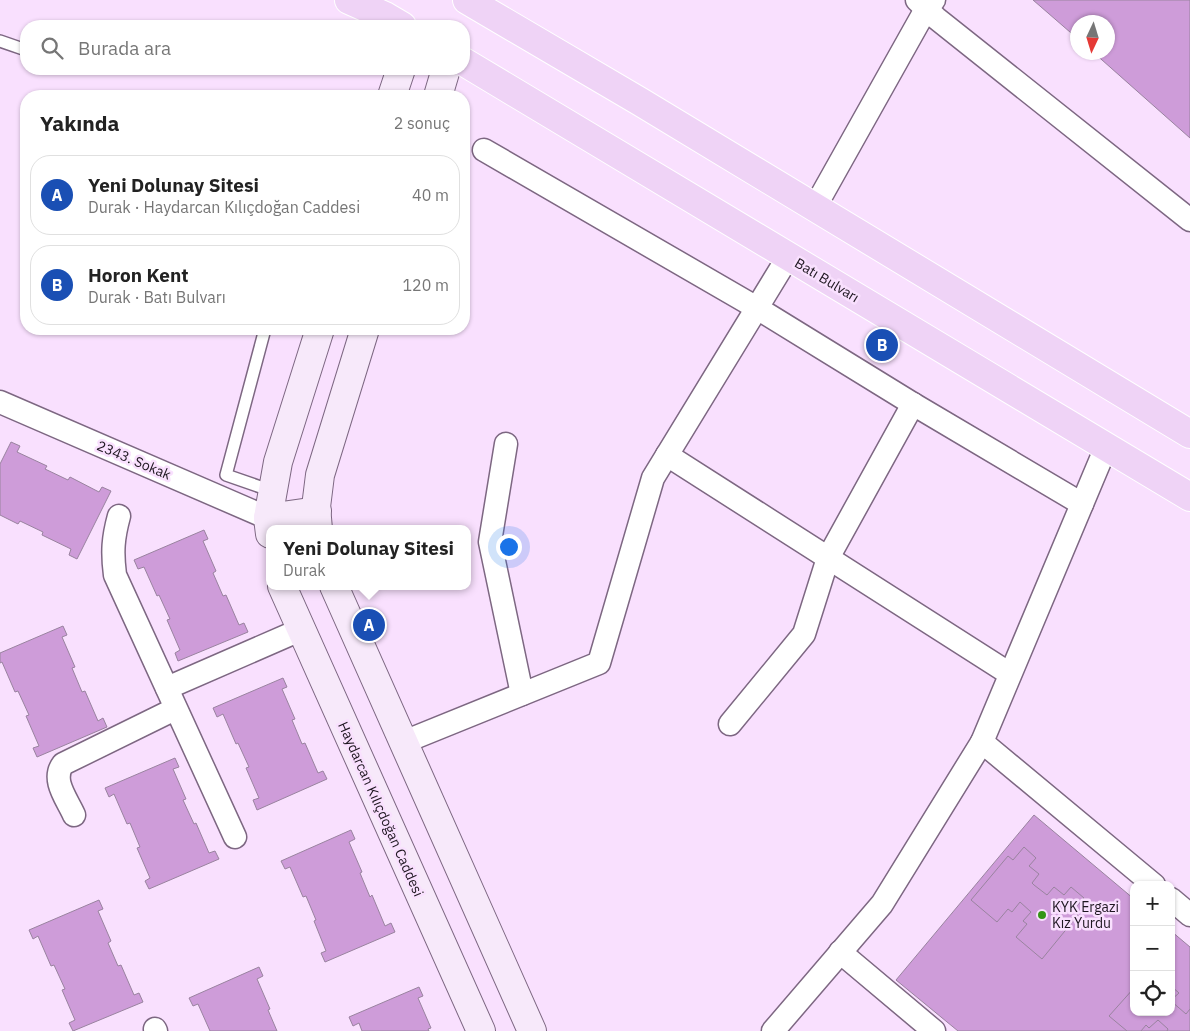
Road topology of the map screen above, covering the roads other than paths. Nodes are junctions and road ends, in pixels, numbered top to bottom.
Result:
1 (349, 0) edge
2 (467, 0) edge
3 (926, 3) edge
4 (493, 10) edge
5 (392, 20) edge
6 (0, 41) edge
7 (20, 48) edge
8 (470, 66) edge
9 (399, 75) edge
10 (444, 75) edge
11 (394, 90) edge
12 (440, 90) edge
13 (484, 150) dead end
14 (815, 207) junction
15 (1190, 220) edge
16 (788, 257) junction
17 (757, 308) junction
18 (263, 335) edge
19 (318, 335) edge
20 (364, 335) edge
21 (0, 402) edge
22 (913, 404) junction
23 (1190, 434) edge
24 (506, 444) dead end
25 (1106, 447) junction
26 (667, 455) junction
27 (272, 491) junction
28 (1190, 498) edge
29 (1082, 504) junction
30 (119, 516) dead end
31 (317, 520) edge
32 (267, 525) edge
33 (269, 525) edge
34 (277, 525) edge
35 (828, 558) junction
36 (284, 590) edge
37 (336, 590) edge
38 (300, 630) junction
39 (1010, 674) junction
40 (522, 694) junction
41 (171, 699) junction
42 (730, 724) dead end
43 (404, 742) junction
44 (982, 742) junction
45 (74, 815) dead end
46 (235, 837) dead end
47 (1149, 881) edge
48 (1175, 902) edge
49 (1190, 914) edge
50 (840, 952) junction
51 (481, 1031) edge
52 (532, 1031) edge
53 (773, 1031) edge
54 (934, 1031) edge

1 - 5 main road
2 - 4 main road
3 - 14 street
3 - 15 street
4 - 14 main road
6 - 7 lane
8 - 16 main road, Batı Bulvarı
9 - 11 main road
10 - 12 main road
13 - 17 street
14 - 23 main road
16 - 17 street
16 - 25 main road, Batı Bulvarı
17 - 22 street
17 - 26 street
18 - 27 lane
19 - 27 main road
20 - 31 main road
21 - 32 street, 2343. Sokak
22 - 29 street
22 - 35 street
24 - 40 street
25 - 28 main road, Batı Bulvarı
25 - 29 street
26 - 35 street
26 - 40 street
27 - 33 main road
29 - 39 street
30 - 41 street
31 - 34 main road
35 - 39 street
35 - 42 street
36 - 38 main road, Haydarcan Kılıçdoğan Caddesi
37 - 43 main road
38 - 41 street
38 - 51 main road, Haydarcan Kılıçdoğan Caddesi
39 - 44 street
40 - 43 street
41 - 45 street
41 - 46 street
43 - 52 main road
44 - 47 street
44 - 50 street
48 - 49 street
50 - 53 street
50 - 54 street

